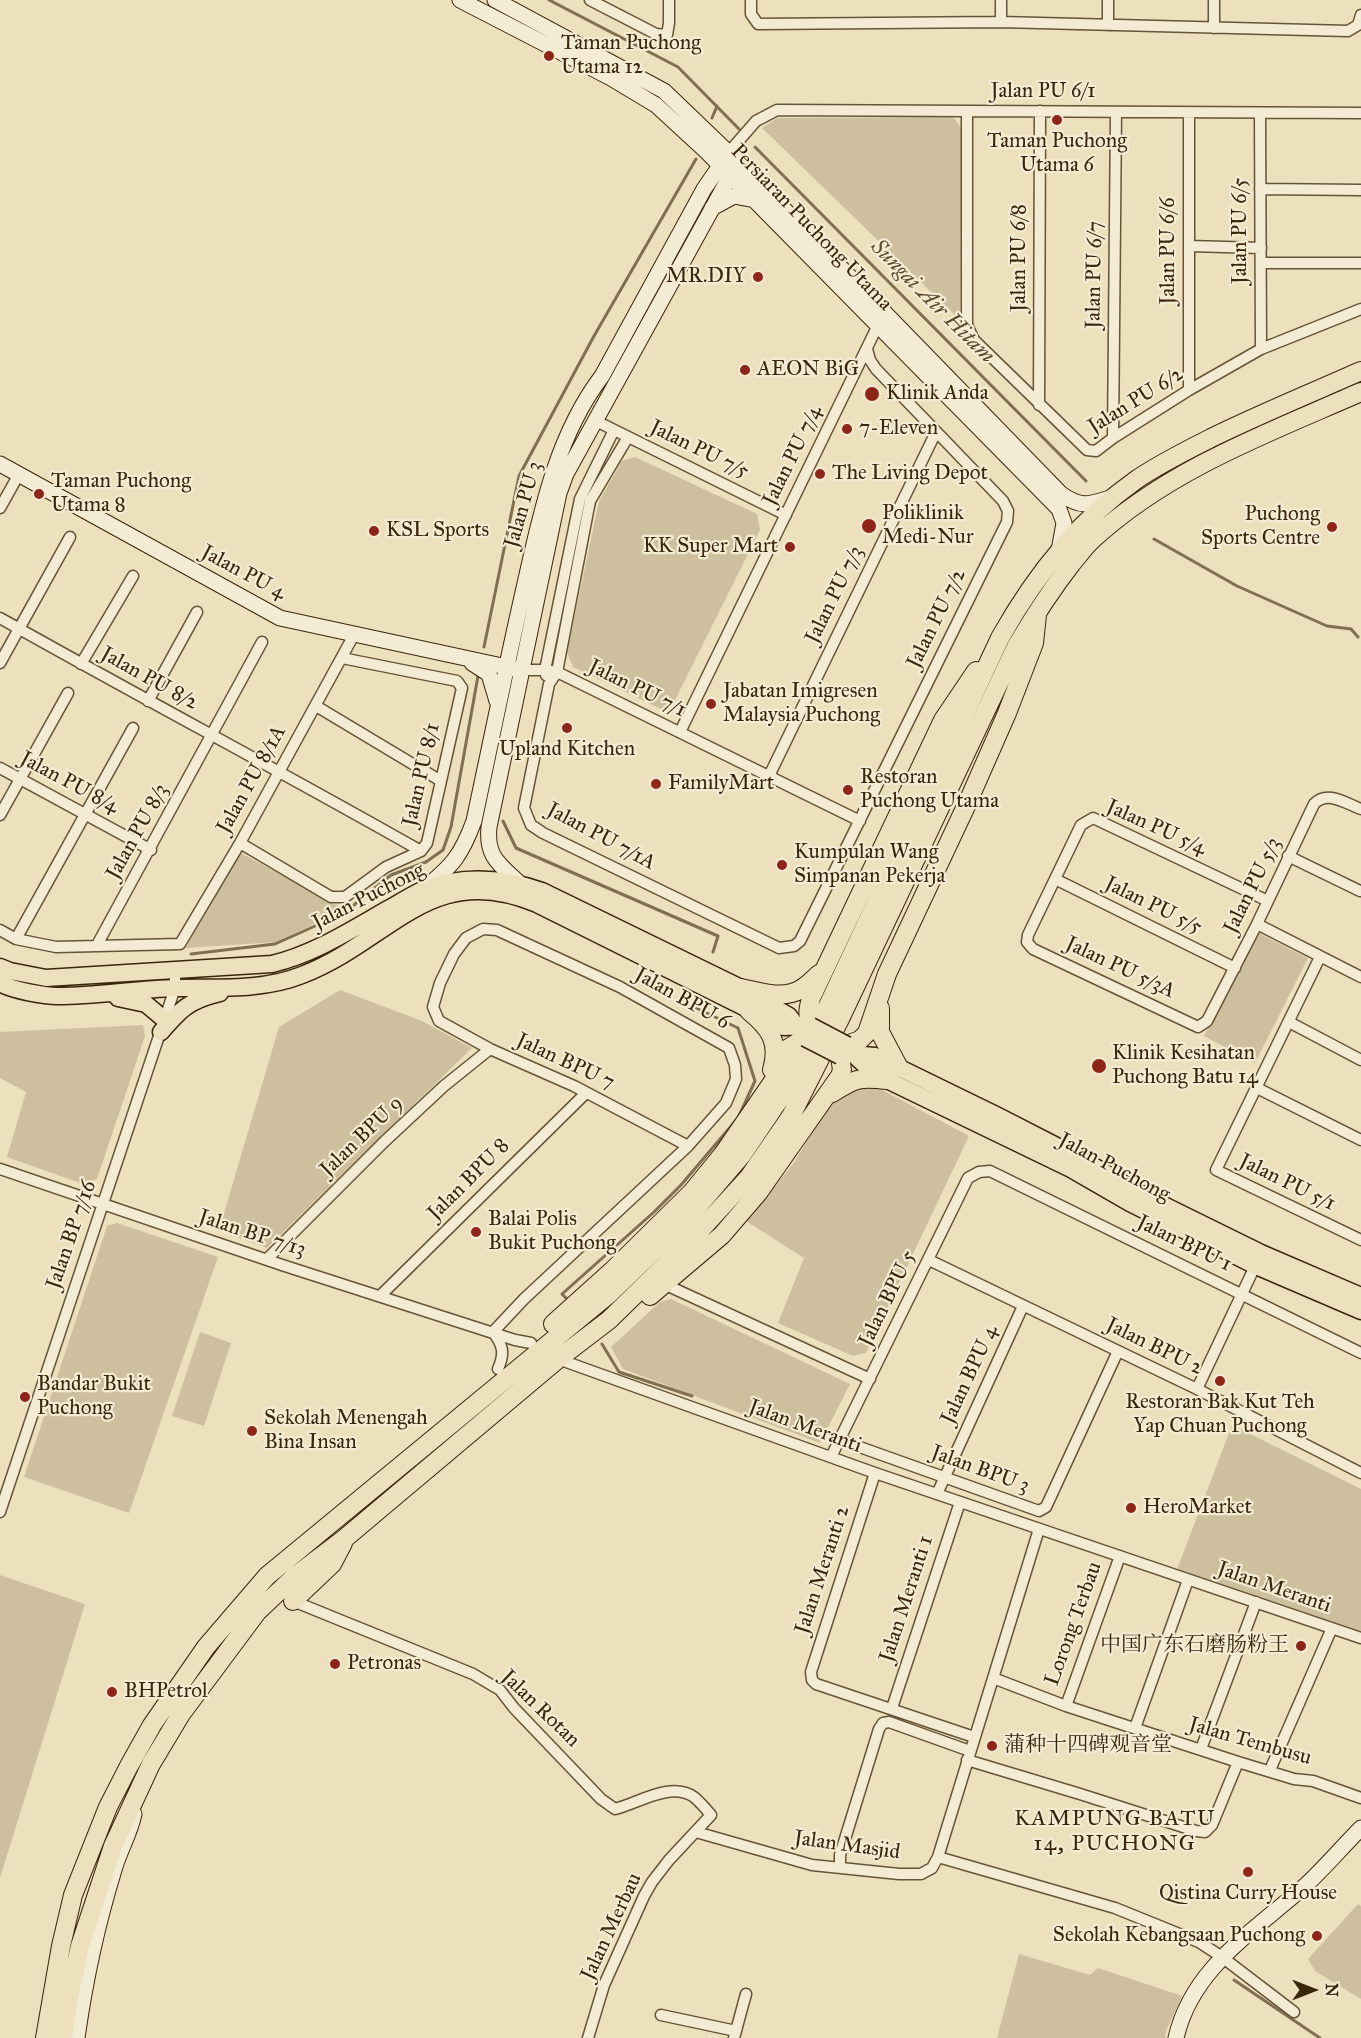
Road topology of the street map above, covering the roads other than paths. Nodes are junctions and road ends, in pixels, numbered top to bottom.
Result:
1 (459, 0) edge
2 (495, 0) edge
3 (669, 0) edge
4 (751, 0) edge
5 (1001, 0) edge
6 (1108, 0) edge
7 (1214, 0) edge
8 (593, 1) edge
9 (1361, 15) edge
10 (1001, 22) junction
11 (1108, 25) junction
12 (1214, 28) junction
13 (967, 111) junction
14 (1040, 111) junction
15 (1116, 112) junction
16 (1189, 113) junction
17 (1260, 113) junction
18 (1361, 113) edge
19 (706, 151) junction
20 (731, 160) junction
21 (704, 189) junction
22 (1260, 189) junction
23 (1361, 190) edge
24 (755, 200) junction
25 (712, 208) junction
26 (1189, 246) junction
27 (1261, 248) junction
28 (1261, 263) junction
29 (1361, 263) edge
30 (1361, 309) edge
31 (878, 325) junction
32 (867, 349) junction
33 (1261, 349) junction
34 (876, 369) junction
35 (856, 370) junction
36 (1361, 371) edge
37 (602, 376) junction
38 (1189, 390) junction
39 (1361, 392) edge
40 (1039, 405) junction
41 (596, 421) junction
42 (614, 430) junction
43 (936, 432) junction
44 (628, 437) junction
45 (1113, 438) junction
46 (0, 464) edge
47 (555, 468) junction
48 (19, 474) junction
49 (1119, 495) junction
50 (0, 508) edge
51 (786, 515) junction
52 (70, 537) dead end
53 (1058, 552) junction
54 (133, 576) dead end
55 (1038, 611) junction
56 (197, 612) dead end
57 (0, 618) edge
58 (516, 624) junction
59 (19, 629) junction
60 (355, 633) junction
61 (1000, 638) junction
62 (262, 642) dead end
63 (342, 658) junction
64 (464, 658) junction
65 (0, 663) edge
66 (81, 664) junction
67 (506, 667) junction
68 (523, 670) junction
69 (545, 670) junction
70 (557, 672) junction
71 (549, 684) junction
72 (68, 693) dead end
73 (148, 701) junction
74 (315, 706) junction
75 (498, 707) junction
76 (134, 728) dead end
77 (680, 732) junction
78 (212, 737) junction
79 (0, 768) edge
80 (280, 771) junction
81 (769, 776) junction
82 (20, 779) junction
83 (441, 781) junction
84 (1361, 809) edge
85 (0, 815) edge
86 (86, 815) junction
87 (860, 821) junction
88 (240, 843) junction
89 (151, 850) junction
90 (421, 851) junction
91 (1288, 856) junction
92 (1055, 879) junction
93 (519, 883) junction
94 (424, 889) junction
95 (1360, 891) edge
96 (1268, 901) junction
97 (1257, 924) junction
98 (0, 930) edge
99 (614, 935) junction
100 (16, 939) junction
101 (1027, 942) joint
102 (97, 945) junction
103 (1320, 957) junction
104 (828, 966) junction
105 (0, 967) edge
106 (1235, 968) junction
107 (175, 970) junction
108 (887, 974) junction
109 (1361, 976) edge
110 (0, 984) edge
111 (264, 984) junction
112 (175, 988) junction
113 (741, 988) junction
114 (79, 995) junction
115 (433, 1007) joint
116 (749, 1011) junction
117 (1289, 1022) junction
118 (163, 1026) junction
119 (1198, 1027) joint
120 (805, 1030) junction
121 (490, 1049) junction
122 (846, 1051) junction
123 (1361, 1060) edge
124 (893, 1074) junction
125 (1257, 1088) junction
126 (586, 1093) junction
127 (764, 1094) junction
128 (825, 1097) junction
129 (1361, 1140) edge
130 (688, 1146) junction
131 (0, 1169) edge
132 (990, 1171) joint
133 (103, 1205) junction
134 (1361, 1240) edge
135 (267, 1259) junction
136 (1258, 1259) junction
137 (929, 1260) junction
138 (686, 1266) junction
139 (663, 1284) junction
140 (1242, 1294) junction
141 (689, 1295) junction
142 (380, 1296) junction
143 (1361, 1296) edge
144 (1023, 1306) junction
145 (1361, 1311) edge
146 (609, 1320) junction
147 (493, 1332) junction
148 (531, 1343) junction
149 (1118, 1351) junction
150 (1361, 1353) edge
151 (558, 1359) junction
152 (498, 1369) junction
153 (870, 1379) junction
154 (1197, 1389) junction
155 (840, 1440) junction
156 (416, 1451) junction
157 (831, 1457) junction
158 (875, 1473) junction
159 (1361, 1473) edge
160 (944, 1477) junction
161 (937, 1494) junction
162 (960, 1502) junction
163 (0, 1512) edge
164 (1039, 1529) junction
165 (344, 1539) junction
166 (1120, 1556) junction
167 (1188, 1580) junction
168 (293, 1601) joint
169 (1256, 1602) junction
170 (1332, 1628) junction
171 (1361, 1638) edge
172 (993, 1678) junction
173 (1066, 1706) junction
174 (892, 1708) junction
175 (1135, 1728) junction
176 (975, 1737) junction
177 (1201, 1749) junction
178 (969, 1756) junction
179 (1238, 1762) junction
180 (1270, 1770) junction
181 (138, 1793) junction
182 (1361, 1798) edge
183 (711, 1815) joint
184 (1361, 1828) edge
185 (696, 1832) junction
186 (938, 1857) junction
187 (840, 1868) junction
188 (1222, 1957) junction
189 (746, 1994) dead end
190 (1294, 2012) dead end
191 (661, 2015) dead end
192 (735, 2034) edge
193 (45, 2038) edge
194 (63, 2038) edge
195 (76, 2038) edge
196 (588, 2038) edge
197 (1176, 2038) edge

1 - 19 street, Persiaran Puchong Utama
2 - 20 street, Persiaran Puchong Utama
3 - 8 street
4 - 10 street
5 - 10 street
6 - 11 street
7 - 12 street
9 - 12 street
10 - 11 street
11 - 12 street
13 - 14 street, Jalan PU 6/1
13 - 20 street, Jalan PU 6/1
13 - 40 street, Jalan PU 6/2
14 - 15 street, Jalan PU 6/1
14 - 40 street, Jalan PU 6/8
15 - 16 street, Jalan PU 6/1
15 - 45 street, Jalan PU 6/7
16 - 17 street, Jalan PU 6/1
16 - 26 street, Jalan PU 6/6
17 - 18 street, Jalan PU 6/1
17 - 22 street, Jalan PU 6/5
19 - 20 street, Persiaran Puchong Utama
19 - 21 street
20 - 21 street, Jalan PU 3
20 - 24 street, Persiaran Puchong Utama
20 - 25 street, Jalan PU 3
20 - 49 street, Persiaran Puchong Utama
21 - 37 street, Jalan PU 3
22 - 23 street
22 - 27 street, Jalan PU 6/5
24 - 25 street
24 - 31 street, Persiaran Puchong Utama
25 - 41 street, Jalan PU 3
26 - 27 street
26 - 38 street, Jalan PU 6/6
27 - 28 street, Jalan PU 6/5
28 - 29 street
28 - 33 street, Jalan PU 6/5
30 - 33 street, Jalan PU 6/2
31 - 32 street, Jalan PU 7/4
31 - 53 street, Persiaran Puchong Utama
32 - 34 street, Jalan PU 7/2
32 - 35 street, Jalan PU 7/4
33 - 38 street, Jalan PU 6/2
34 - 35 street
34 - 43 street, Jalan PU 7/2
35 - 51 street, Jalan PU 7/4
36 - 49 highway
37 - 41 street
37 - 47 street, Jalan PU 3
38 - 45 street, Jalan PU 6/2
39 - 55 highway
40 - 45 street, Jalan PU 6/2
41 - 42 street, Jalan PU 7/5
41 - 47 street
41 - 68 street, Jalan PU 3
42 - 44 street, Jalan PU 7/5
42 - 69 street
43 - 81 street, Jalan PU 7/3
43 - 87 street, Jalan PU 7/2
44 - 51 street, Jalan PU 7/5
44 - 70 street, Jalan PU 7/1A
46 - 48 street, Jalan PU 4
47 - 58 street, Jalan PU 3
48 - 50 street
48 - 60 street, Jalan PU 4
49 - 53 highway
51 - 77 street, Jalan PU 7/4
52 - 59 street
53 - 61 highway
54 - 66 street
55 - 108 highway
55 - 146 highway
56 - 73 street
57 - 59 street, Jalan PU 8/2
58 - 64 street
58 - 67 street, Jalan PU 3
59 - 65 street
59 - 66 street, Jalan PU 8/2
60 - 63 street, Jalan PU 8/1A
60 - 64 street, Jalan PU 4
61 - 104 highway
61 - 156 highway
62 - 78 street, Jalan PU 8/3
63 - 74 street, Jalan PU 8/1A
63 - 83 street, Jalan PU 8/1
64 - 67 street, Jalan PU 4
64 - 75 street
66 - 73 street, Jalan PU 8/2
67 - 68 street, Jalan PU 4
67 - 75 street, Jalan PU 3
68 - 69 street, Jalan PU 7/1
68 - 93 street, Jalan PU 3
69 - 70 street, Jalan PU 7/1
69 - 71 street
70 - 71 street, Jalan PU 7/1A
70 - 77 street, Jalan PU 7/1
71 - 87 street, Jalan PU 7/1A
72 - 82 street
73 - 78 street, Jalan PU 8/2
74 - 80 street, Jalan PU 8/1A
74 - 83 street
75 - 94 street, Jalan PU 3
76 - 86 street
77 - 81 street, Jalan PU 7/1
78 - 80 street, Jalan PU 8/2
78 - 89 street, Jalan PU 8/3
79 - 82 street, Jalan PU 8/4
80 - 88 street, Jalan PU 8/1A
80 - 90 street, Jalan PU 8/2
81 - 87 street, Jalan PU 7/1
82 - 85 street
82 - 86 street, Jalan PU 8/4
83 - 90 street, Jalan PU 8/1
84 - 91 street, Jalan PU 5/3
86 - 89 street, Jalan PU 8/4
86 - 100 street
88 - 90 street, Jalan PU 8/1
88 - 102 street, Jalan PU 8/1A
89 - 102 street, Jalan PU 8/3
91 - 95 street
91 - 96 street, Jalan PU 5/3
92 - 96 street, Jalan PU 5/4
92 - 101 street, Jalan PU 5/4
92 - 106 street, Jalan PU 5/5
93 - 94 main road, Jalan Puchong
93 - 99 main road, Jalan Puchong
94 - 107 main road, Jalan Puchong
96 - 97 street, Jalan PU 5/3
97 - 103 street
97 - 106 street, Jalan PU 5/3
98 - 100 street
99 - 111 main road, Jalan Puchong
99 - 113 main road, Jalan Puchong
99 - 116 main road, Jalan Puchong
100 - 102 street
101 - 119 street, Jalan PU 5/3A
103 - 109 street
103 - 117 street, Jalan PU 5/1
104 - 113 highway
104 - 120 highway
105 - 107 main road, Jalan Puchong
106 - 119 street, Jalan PU 5/3
107 - 112 street, Jalan BP 7/16
108 - 122 highway
108 - 124 highway
110 - 114 main road, Jalan Puchong
111 - 112 main road, Jalan Puchong
111 - 118 main road
112 - 114 main road, Jalan Puchong
112 - 118 street, Jalan BP 7/16
113 - 120 main road, Jalan Puchong
114 - 118 main road
115 - 121 street, Jalan BPU 7
115 - 130 street, Jalan BPU 6
116 - 120 main road, Jalan Puchong
116 - 127 highway
117 - 123 street
117 - 125 street, Jalan PU 5/1
118 - 133 street, Jalan BP 7/16
120 - 122 main road, Jalan Puchong, bridge
120 - 127 highway
121 - 126 street, Jalan BPU 7
121 - 135 street, Jalan BPU 9
122 - 124 main road, Jalan Puchong
122 - 128 highway
124 - 128 highway
124 - 136 main road, Jalan Puchong
125 - 129 street
125 - 134 street, Jalan PU 5/1
126 - 130 street, Jalan BPU 7
126 - 142 street, Jalan BPU 8
127 - 148 highway
128 - 138 highway
130 - 147 street, Jalan BPU 6
131 - 133 street, Jalan BP 7/13
132 - 137 street, Jalan BPU 5
132 - 140 street, Jalan BPU 1
133 - 135 street, Jalan BP 7/13
133 - 163 street, Jalan BP 7/16
135 - 142 street, Jalan BP 7/13
136 - 140 street
136 - 143 main road, Jalan Puchong
136 - 145 main road, Jalan Puchong
137 - 144 street, Jalan BPU 2
137 - 153 street, Jalan BPU 5
138 - 139 highway
138 - 141 street
139 - 141 street
139 - 146 highway
140 - 150 street, Jalan BPU 1
140 - 154 street
141 - 153 street
142 - 147 street, Jalan BP 7/13
144 - 149 street, Jalan BPU 2
144 - 160 street, Jalan BPU 4
146 - 151 highway
147 - 148 street, Jalan BP 7/13
147 - 152 street
148 - 152 highway
149 - 154 street, Jalan BPU 2
149 - 160 street, Jalan BPU 3
151 - 157 street, Jalan Meranti
151 - 165 highway
152 - 156 highway
153 - 155 street, Jalan BPU 5
154 - 159 street, Jalan BPU 2
155 - 157 street, Jalan BPU 5
155 - 160 street, Jalan BPU 3
156 - 193 highway
157 - 158 street, Jalan Meranti
158 - 161 street, Jalan Meranti
158 - 174 street, Jalan Meranti 2
160 - 161 street, Jalan BPU 4
161 - 162 street, Jalan Meranti
162 - 164 street, Jalan Meranti
162 - 174 street, Jalan Meranti 1
164 - 166 street, Jalan Meranti
164 - 172 street
165 - 168 highway
165 - 181 highway
166 - 167 street, Jalan Meranti
166 - 173 street, Lorong Terbau
167 - 169 street, Jalan Meranti
167 - 175 street
168 - 183 street, Jalan Rotan
169 - 170 street, Jalan Meranti
169 - 177 street
170 - 171 street, Jalan Meranti
170 - 180 street
172 - 173 street, Jalan Tembusu
172 - 176 street
173 - 175 street, Jalan Tembusu
174 - 176 street
175 - 177 street, Jalan Tembusu
176 - 178 street
177 - 179 street, Jalan Tembusu
178 - 179 street
178 - 186 street
178 - 187 street
179 - 180 street, Jalan Tembusu
180 - 182 street, Jalan Tembusu
181 - 194 highway
181 - 195 street
183 - 185 street, Jalan Merbau
184 - 188 street
185 - 187 street, Jalan Masjid
185 - 196 street, Jalan Merbau
186 - 187 street, Jalan Masjid
186 - 188 street
188 - 190 street
188 - 197 street
189 - 192 street
191 - 192 street

